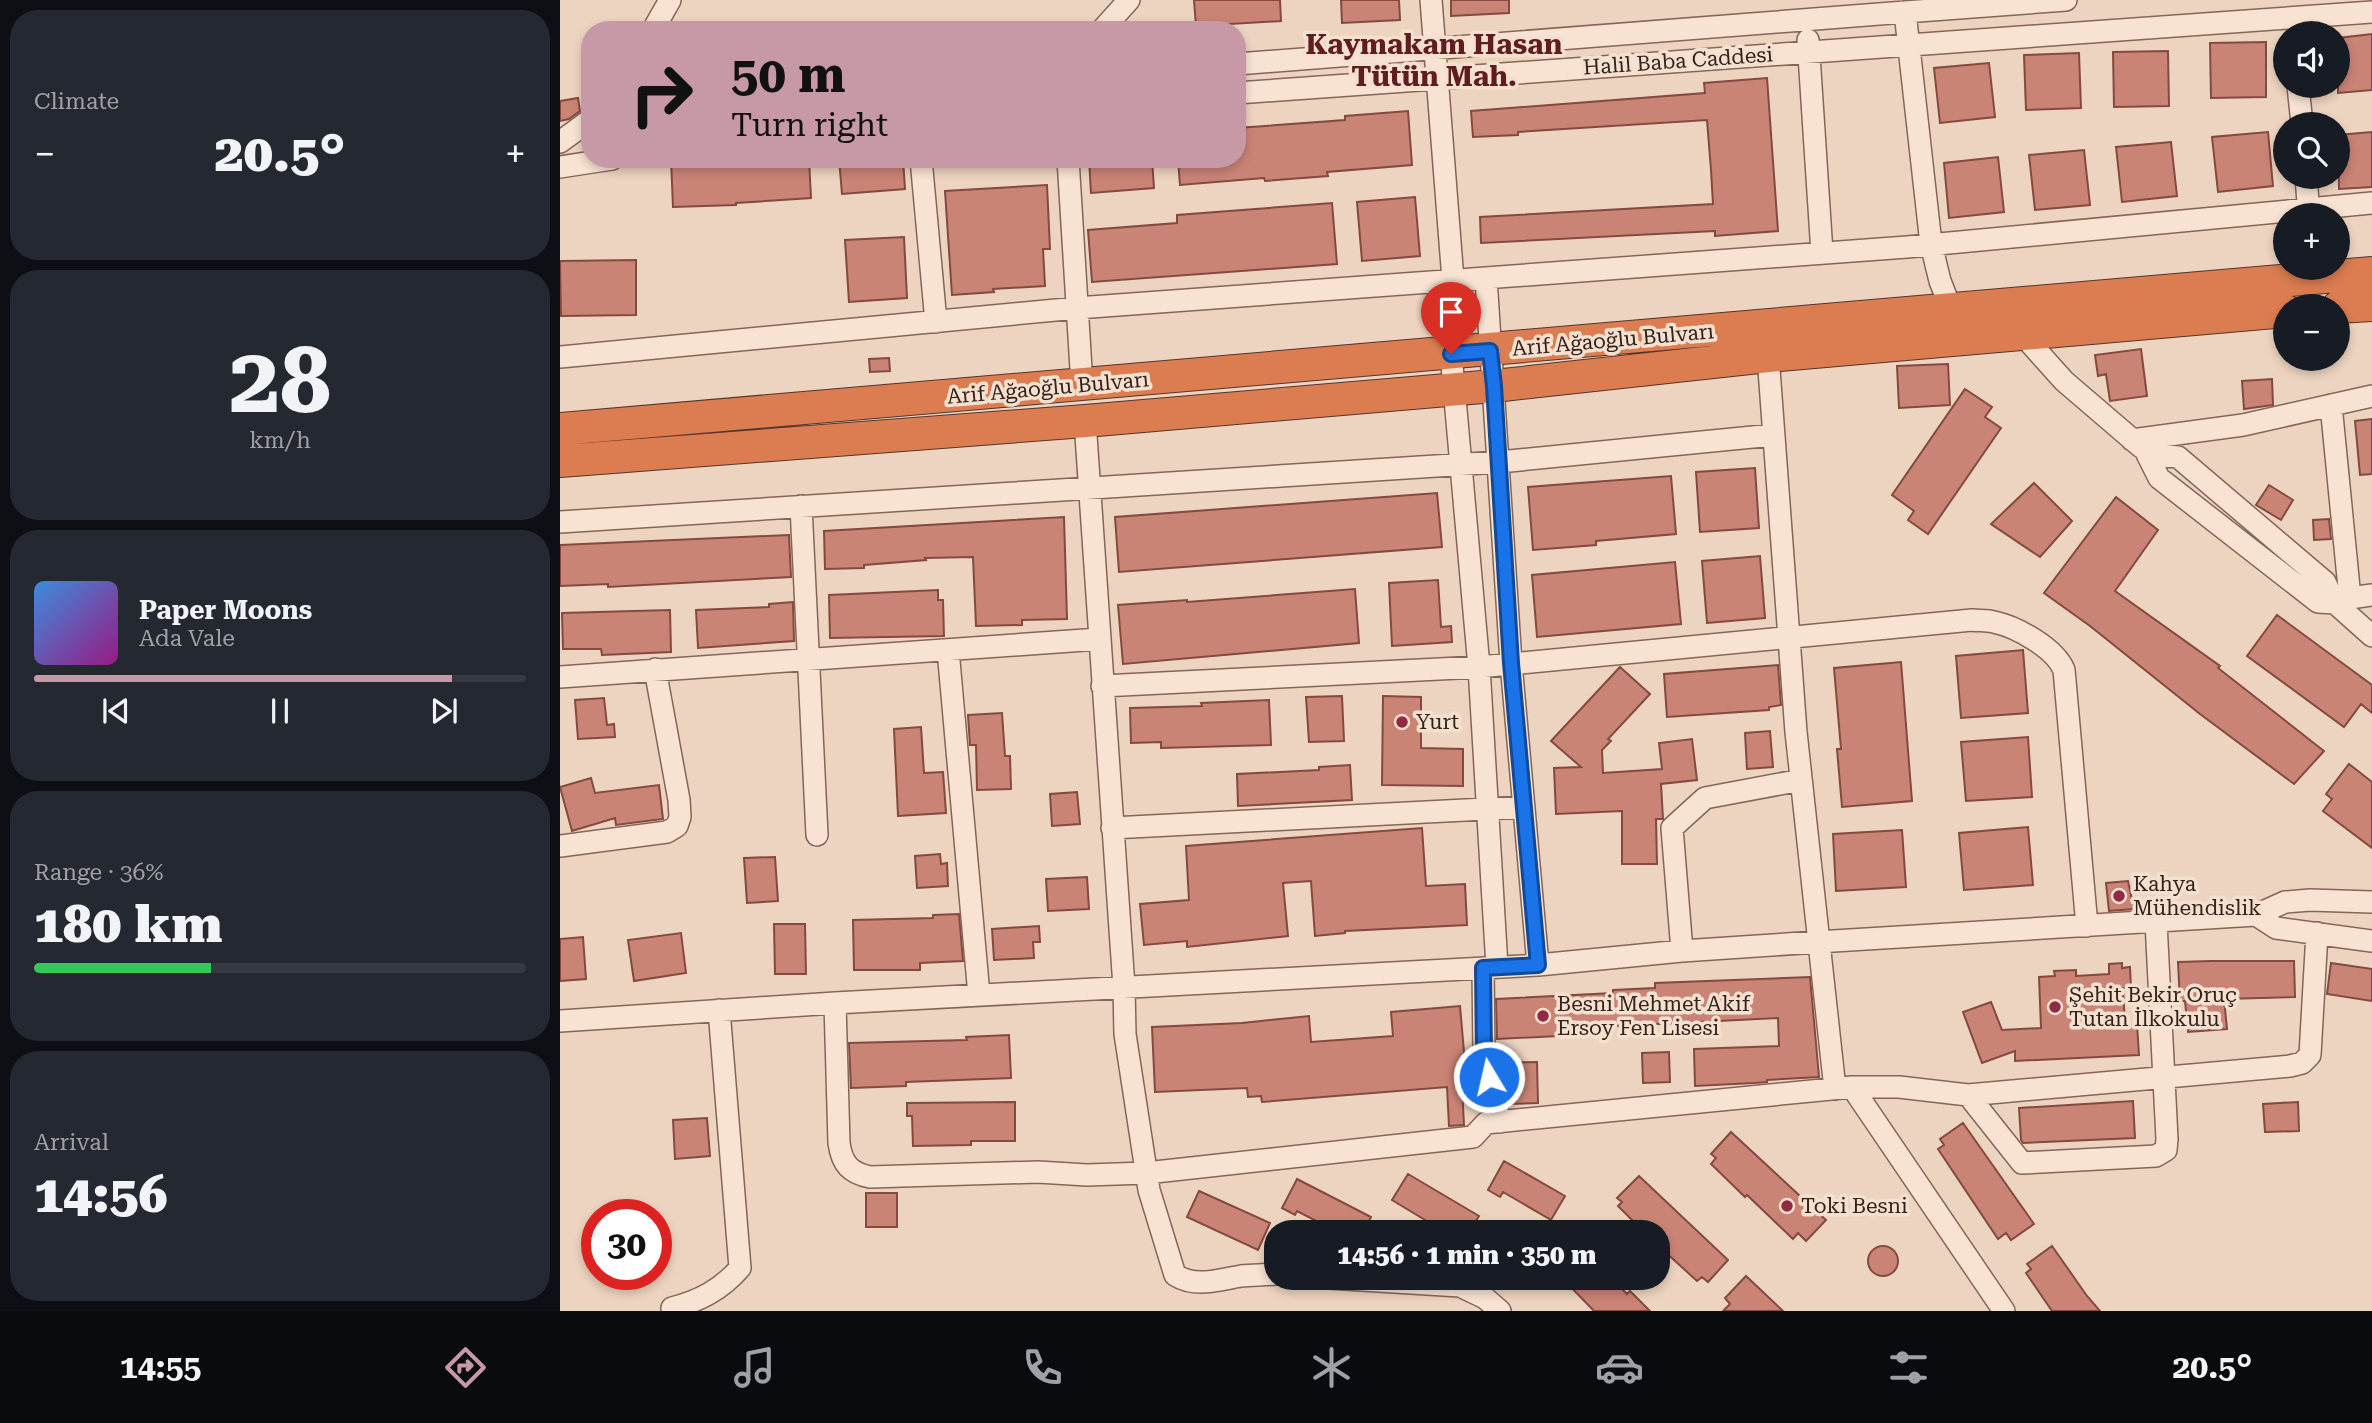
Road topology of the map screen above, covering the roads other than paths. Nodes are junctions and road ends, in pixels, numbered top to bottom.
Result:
1 (670, 0) edge
2 (1129, 0) edge
3 (1430, 0) edge
4 (2066, 0) edge
5 (1905, 12) junction
6 (2372, 12) edge
7 (2292, 14) edge
8 (1807, 20) junction
9 (658, 21) edge
10 (1110, 21) edge
11 (1909, 45) junction
12 (1434, 50) junction
13 (1809, 52) junction
14 (1246, 63) edge
15 (1437, 77) junction
16 (1246, 92) edge
17 (581, 127) edge
18 (560, 142) edge
19 (581, 164) edge
20 (560, 167) edge
21 (922, 168) edge
22 (1069, 168) edge
23 (2372, 203) edge
24 (2350, 206) edge
25 (2273, 215) edge
26 (1931, 244) junction
27 (1822, 253) junction
28 (2350, 273) edge
29 (2372, 273) edge
30 (2273, 277) edge
31 (1486, 278) junction
32 (1450, 281) junction
33 (2372, 305) edge
34 (2350, 306) edge
35 (1077, 309) junction
36 (1951, 309) junction
37 (2273, 312) edge
38 (936, 322) junction
39 (2022, 334) junction
40 (1490, 351) junction
41 (1451, 354) junction
42 (1768, 356) junction
43 (560, 357) edge
44 (1082, 385) junction
45 (1494, 386) junction
46 (1454, 389) junction
47 (2372, 396) edge
48 (2331, 405) junction
49 (1084, 421) junction
50 (560, 429) edge
51 (1773, 435) junction
52 (2140, 447) junction
53 (560, 461) edge
54 (1499, 462) junction
55 (1462, 464) junction
56 (1090, 488) junction
57 (801, 506) junction
58 (560, 522) edge
59 (2372, 595) edge
60 (2342, 600) junction
61 (2372, 636) edge
62 (1099, 639) junction
63 (1789, 639) junction
64 (948, 650) junction
65 (809, 659) junction
66 (1511, 663) junction
67 (1479, 667) junction
68 (655, 669) junction
69 (560, 677) edge
70 (1102, 686) junction
71 (1801, 780) junction
72 (1524, 807) junction
73 (1488, 809) junction
74 (1112, 828) junction
75 (817, 835) dead end
76 (560, 846) edge
77 (2372, 902) edge
78 (2256, 915) junction
79 (2156, 922) junction
80 (2087, 926) junction
81 (2317, 933) junction
82 (2372, 941) edge
83 (1817, 942) junction
84 (1682, 951) junction
85 (1538, 965) junction
86 (1490, 968) junction
87 (1124, 987) junction
88 (979, 995) junction
89 (835, 1003) junction
90 (719, 1010) junction
91 (560, 1021) edge
92 (2164, 1077) junction
93 (1843, 1088) junction
94 (1968, 1095) junction
95 (1500, 1122) junction
96 (1146, 1173) junction
97 (1264, 1275) edge
98 (1470, 1290) edge
99 (671, 1308) dead end
100 (1500, 1311) edge
101 (2004, 1311) edge

1 - 9 street
2 - 10 street
3 - 12 street
4 - 5 street
5 - 8 street
5 - 11 street
6 - 7 street, Halil Baba Caddesi
7 - 11 street, Halil Baba Caddesi
8 - 12 street
8 - 13 street
11 - 13 street, Halil Baba Caddesi
11 - 26 street
12 - 14 street
12 - 15 street
13 - 15 street, Halil Baba Caddesi
13 - 27 street
15 - 16 street, Halil Baba Caddesi
15 - 32 street
17 - 18 street
19 - 20 street
21 - 38 street
22 - 35 street
23 - 24 street
25 - 26 street
26 - 27 street
26 - 36 street
27 - 31 street
28 - 29 highway, Arif Ağaoğlu Bulvarı
30 - 36 highway, Arif Ağaoğlu Bulvarı
31 - 32 street
31 - 40 street
32 - 35 street
32 - 41 street
33 - 34 highway
35 - 38 street
35 - 44 street
36 - 40 highway, Arif Ağaoğlu Bulvarı
37 - 39 highway, Arif Ağaoğlu Bulvarı
38 - 43 street
39 - 42 highway, Arif Ağaoğlu Bulvarı
39 - 52 street
40 - 41 highway, Arif Ağaoğlu Bulvarı
40 - 45 street
41 - 44 highway, Arif Ağaoğlu Bulvarı
41 - 46 street
42 - 45 highway, Arif Ağaoğlu Bulvarı
42 - 51 street
44 - 50 highway, Arif Ağaoğlu Bulvarı
45 - 46 highway, Arif Ağaoğlu Bulvarı
45 - 54 street
46 - 49 highway, Arif Ağaoğlu Bulvarı
46 - 55 street
47 - 48 street
48 - 52 street
48 - 60 street
49 - 53 highway, Arif Ağaoğlu Bulvarı
49 - 56 street
51 - 54 street
51 - 63 street
52 - 60 street
54 - 55 street
54 - 66 street
55 - 56 street
55 - 67 street
56 - 57 street
56 - 62 street
57 - 58 street
57 - 65 street
59 - 60 street
60 - 61 street
62 - 64 street
62 - 70 street
63 - 66 street
63 - 71 street
63 - 80 street
64 - 65 street
64 - 88 street
65 - 68 street
65 - 75 street
66 - 67 street
66 - 72 street
67 - 70 street
67 - 73 street
68 - 69 street
68 - 76 street
70 - 74 street
71 - 83 street
71 - 84 street
72 - 73 street
72 - 85 street
73 - 74 street
73 - 86 street
74 - 87 street
77 - 78 street
78 - 79 street
78 - 81 street
79 - 80 street
79 - 92 street
80 - 83 street
81 - 82 street
81 - 92 street
83 - 84 street
83 - 93 street
84 - 85 street
85 - 86 street
86 - 87 street
86 - 95 street
87 - 88 street
87 - 96 street
88 - 89 street
89 - 90 street
89 - 96 street
90 - 91 street
90 - 99 street
92 - 94 street
92 - 94 street
93 - 94 street
93 - 95 street
93 - 101 street
95 - 96 street
96 - 97 street
98 - 100 street

